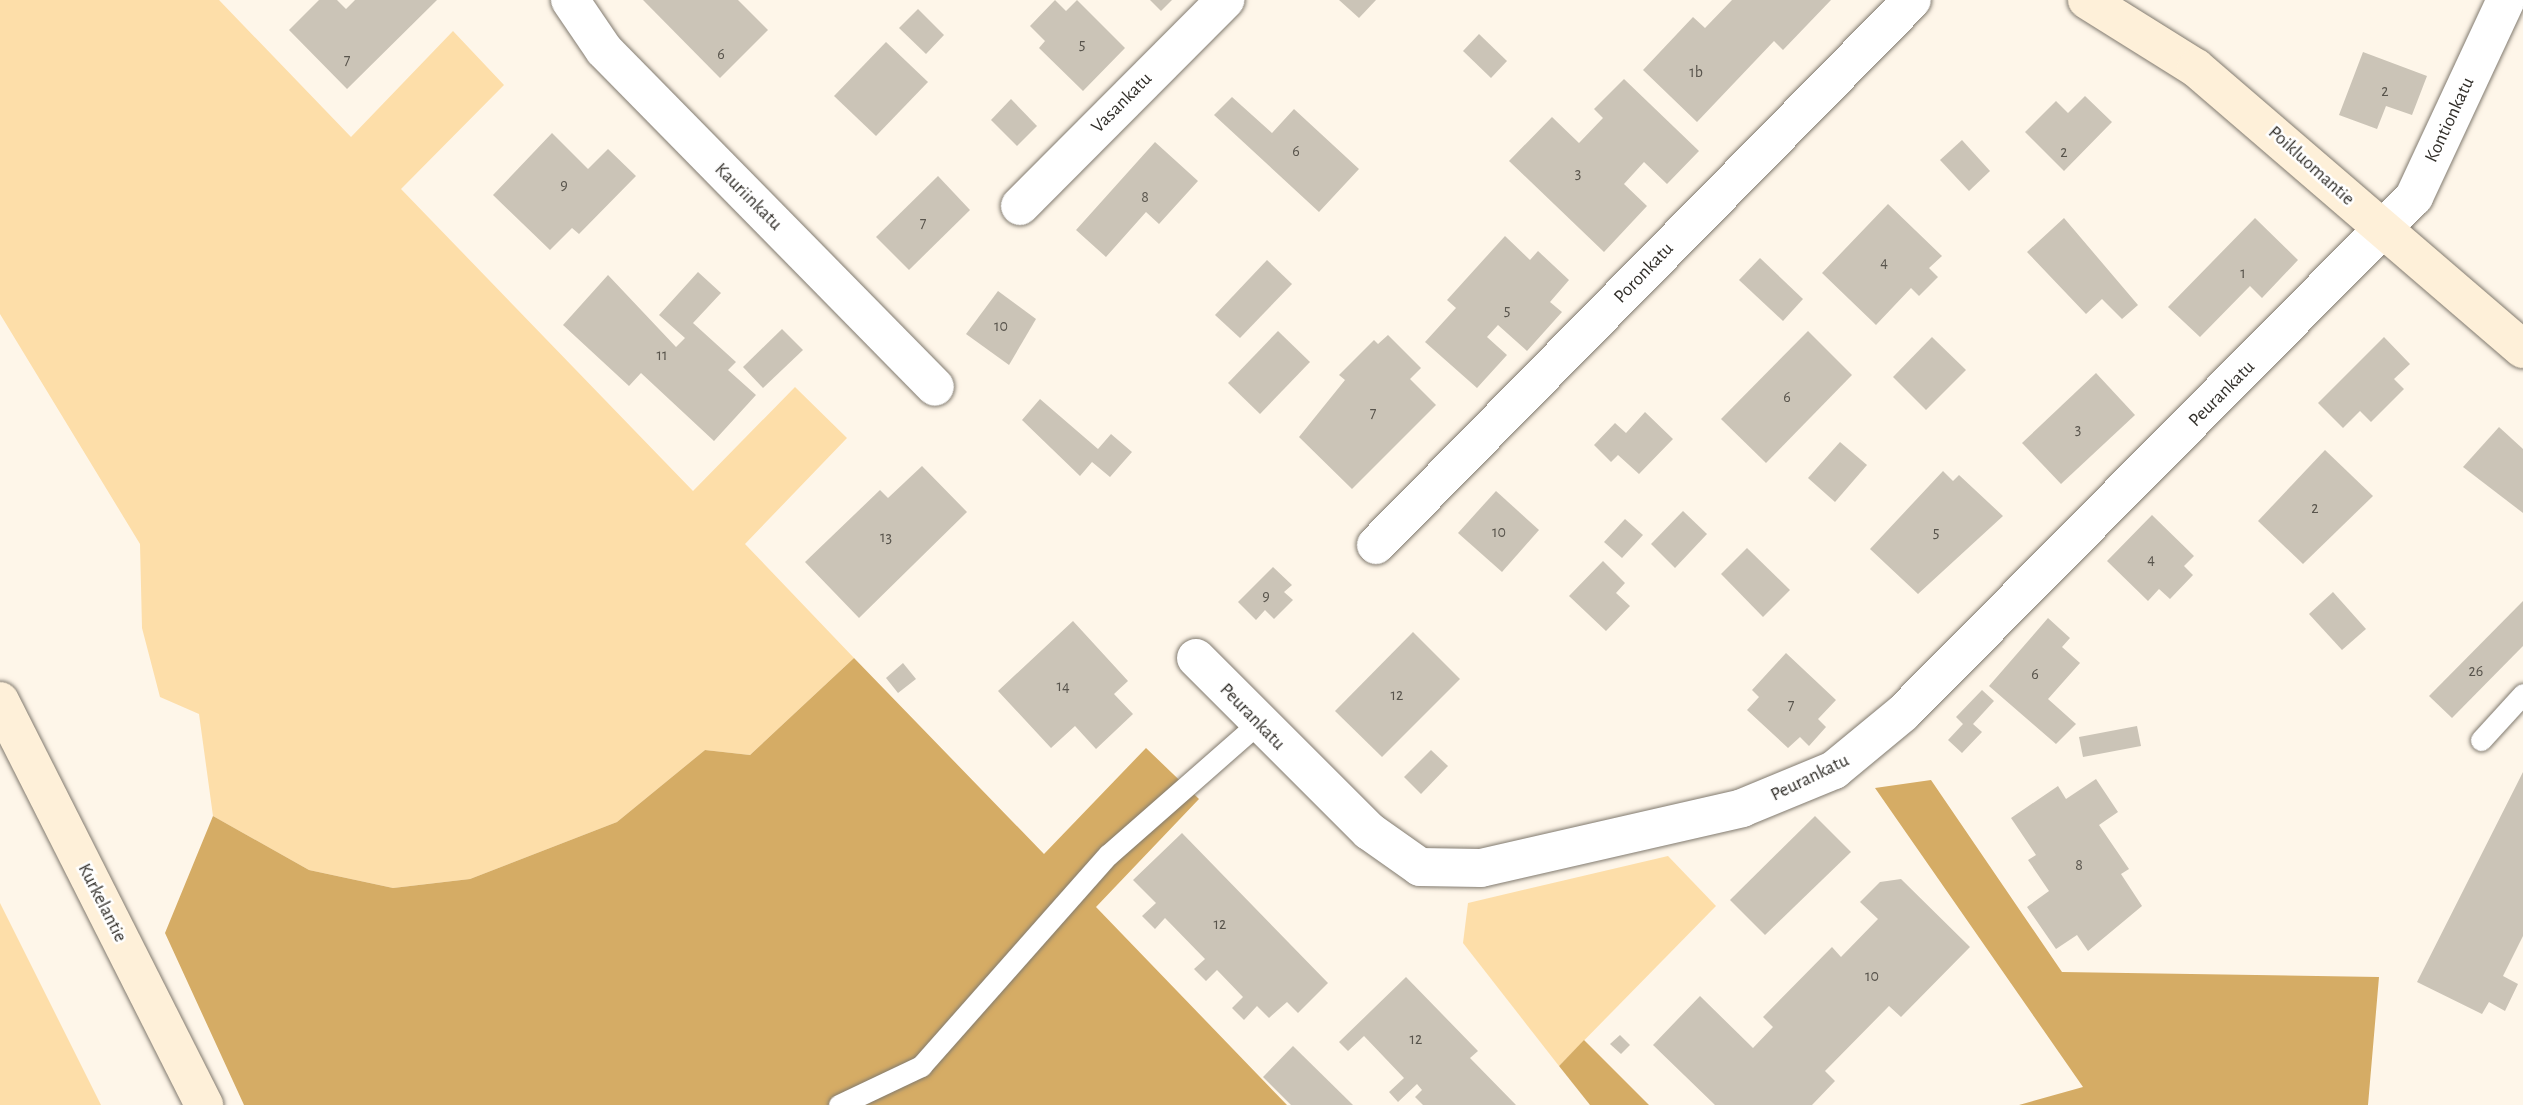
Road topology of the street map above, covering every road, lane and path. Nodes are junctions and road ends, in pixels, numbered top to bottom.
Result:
1 (570, 0) edge
2 (1225, 0) edge
3 (1912, 0) edge
4 (2087, 0) edge
5 (2506, 0) edge
6 (1020, 206) dead end
7 (2384, 232) junction
8 (2523, 349) edge
9 (935, 387) dead end
10 (1376, 545) dead end
11 (1196, 658) dead end
12 (2523, 694) edge
13 (0, 701) edge
14 (1257, 724) junction
15 (2481, 740) dead end
16 (204, 1105) edge
17 (839, 1105) edge

1 - 9 street, Kauriinkatu
2 - 6 street, Vasankatu
3 - 10 street, Poronkatu
4 - 7 street, Poikluomantie
5 - 7 street, Kontionkatu
7 - 8 street, Poikluomantie
7 - 14 street, Peurankatu
11 - 14 street, Peurankatu
12 - 15 lane
13 - 16 street, Kurkelantie
14 - 17 lane

